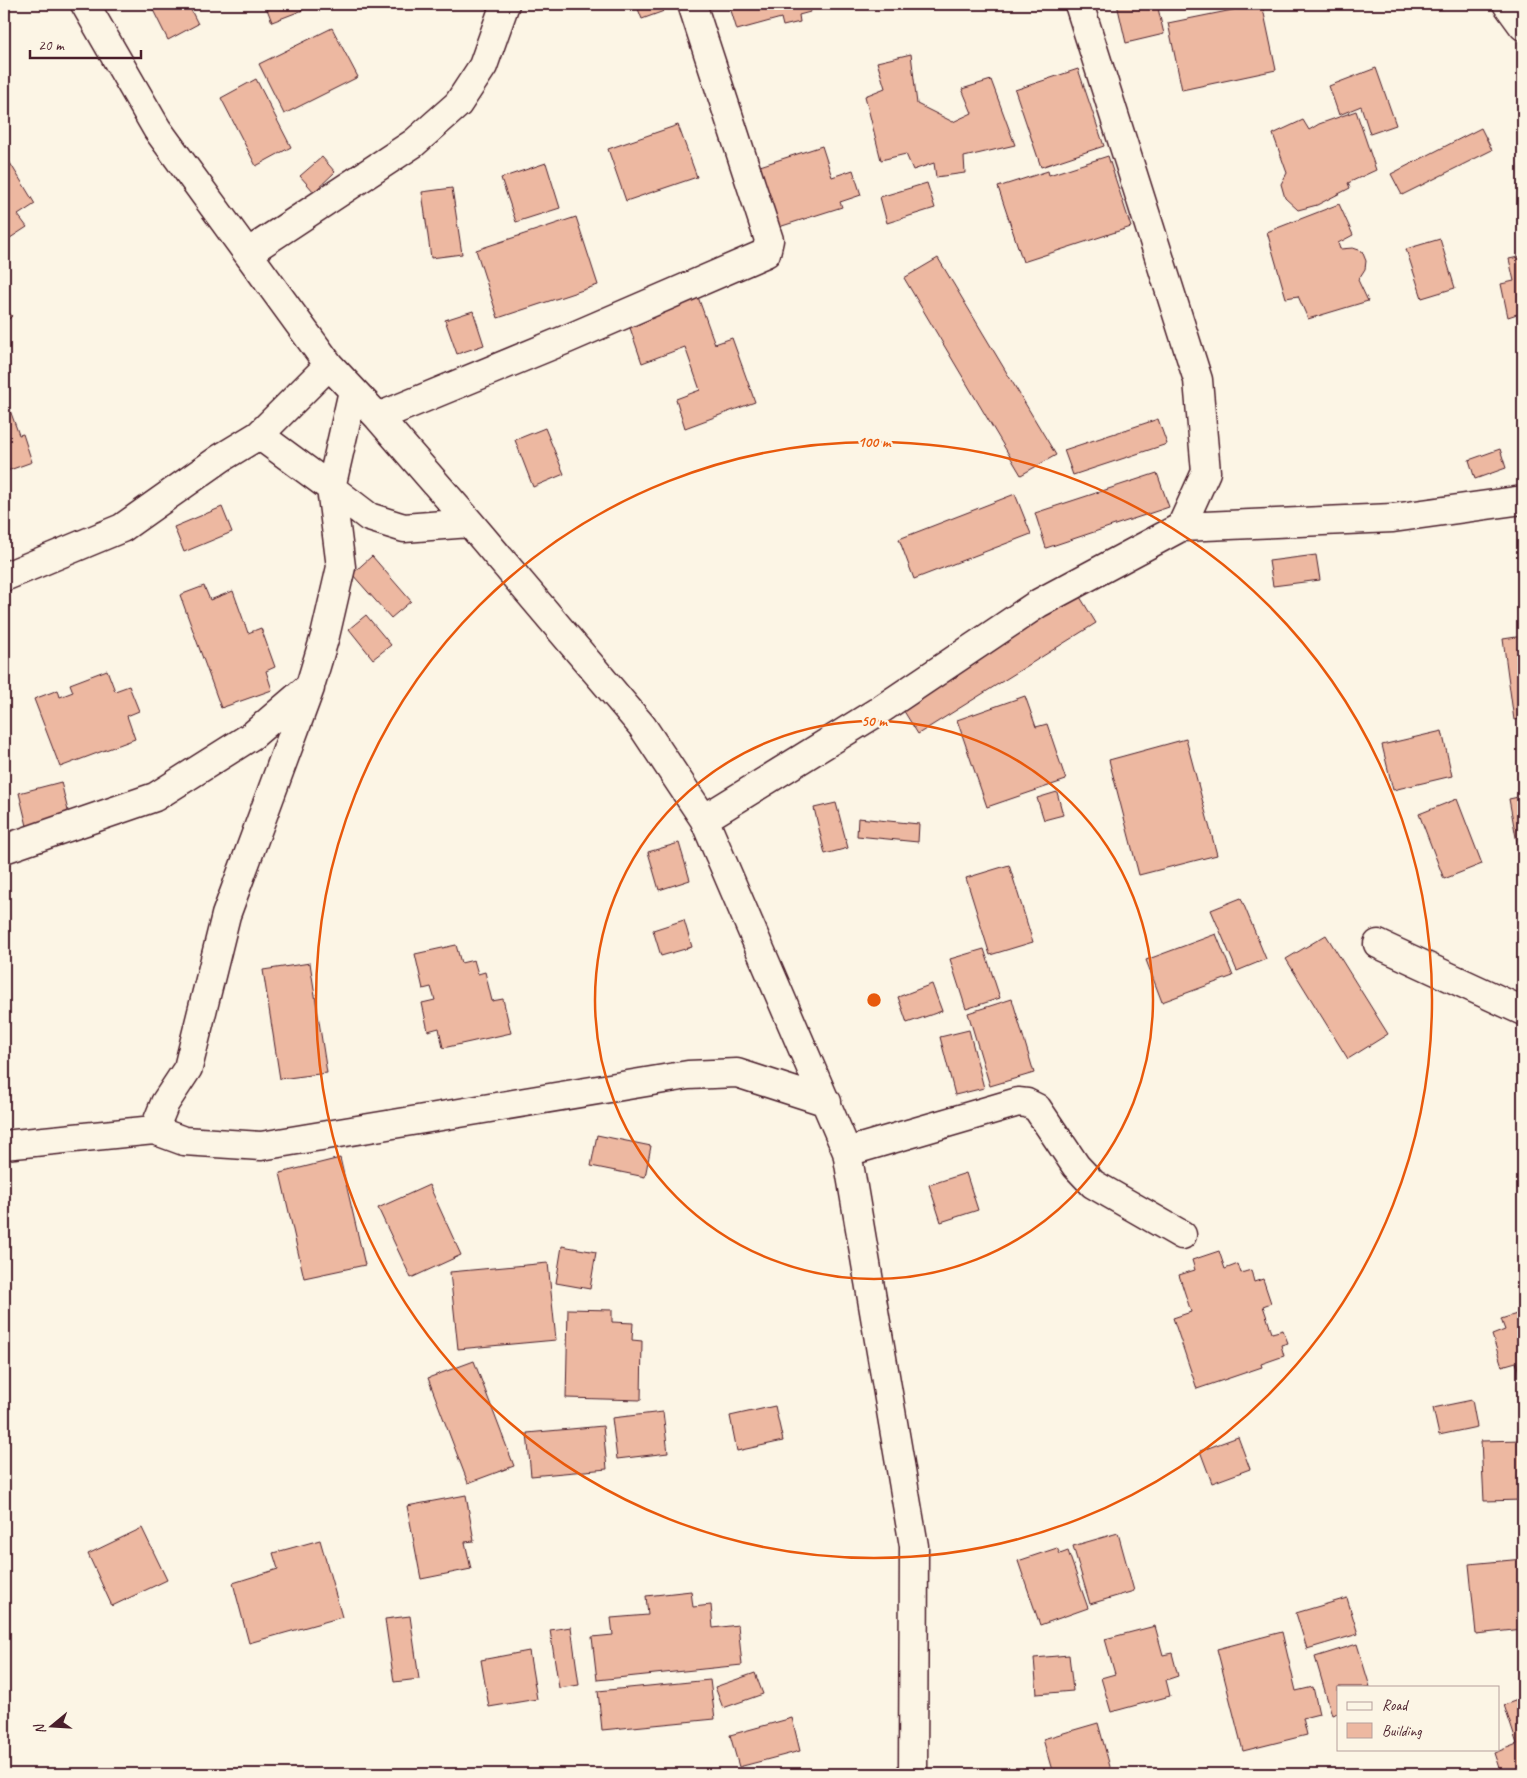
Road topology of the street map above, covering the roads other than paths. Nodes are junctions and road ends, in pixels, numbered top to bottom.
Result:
1 (85, 4) edge
2 (505, 4) edge
3 (692, 4) edge
4 (1079, 4) edge
5 (1507, 4) edge
6 (1523, 26) edge
7 (249, 252) junction
8 (329, 365) junction
9 (353, 391) junction
10 (378, 417) junction
11 (259, 435) junction
12 (331, 488) junction
13 (1523, 500) edge
14 (470, 523) junction
15 (1181, 527) junction
16 (4, 577) edge
17 (310, 686) junction
18 (704, 818) junction
19 (4, 849) edge
20 (1378, 944) dead end
21 (1523, 1011) edge
22 (827, 1102) junction
23 (154, 1130) junction
24 (4, 1145) edge
25 (848, 1152) junction
26 (1182, 1235) dead end
27 (913, 1774) edge

1 - 7 street
2 - 7 street
3 - 10 street
4 - 15 street
5 - 6 street
7 - 8 street
8 - 9 street
8 - 11 street
9 - 10 street
9 - 12 street
10 - 14 street
11 - 12 street
11 - 16 street
12 - 14 street
12 - 17 street
13 - 15 street
14 - 18 street
15 - 18 street
17 - 19 street
17 - 23 street
18 - 22 street
20 - 21 street
22 - 23 street
22 - 25 street
23 - 24 street
25 - 26 street
25 - 27 street

